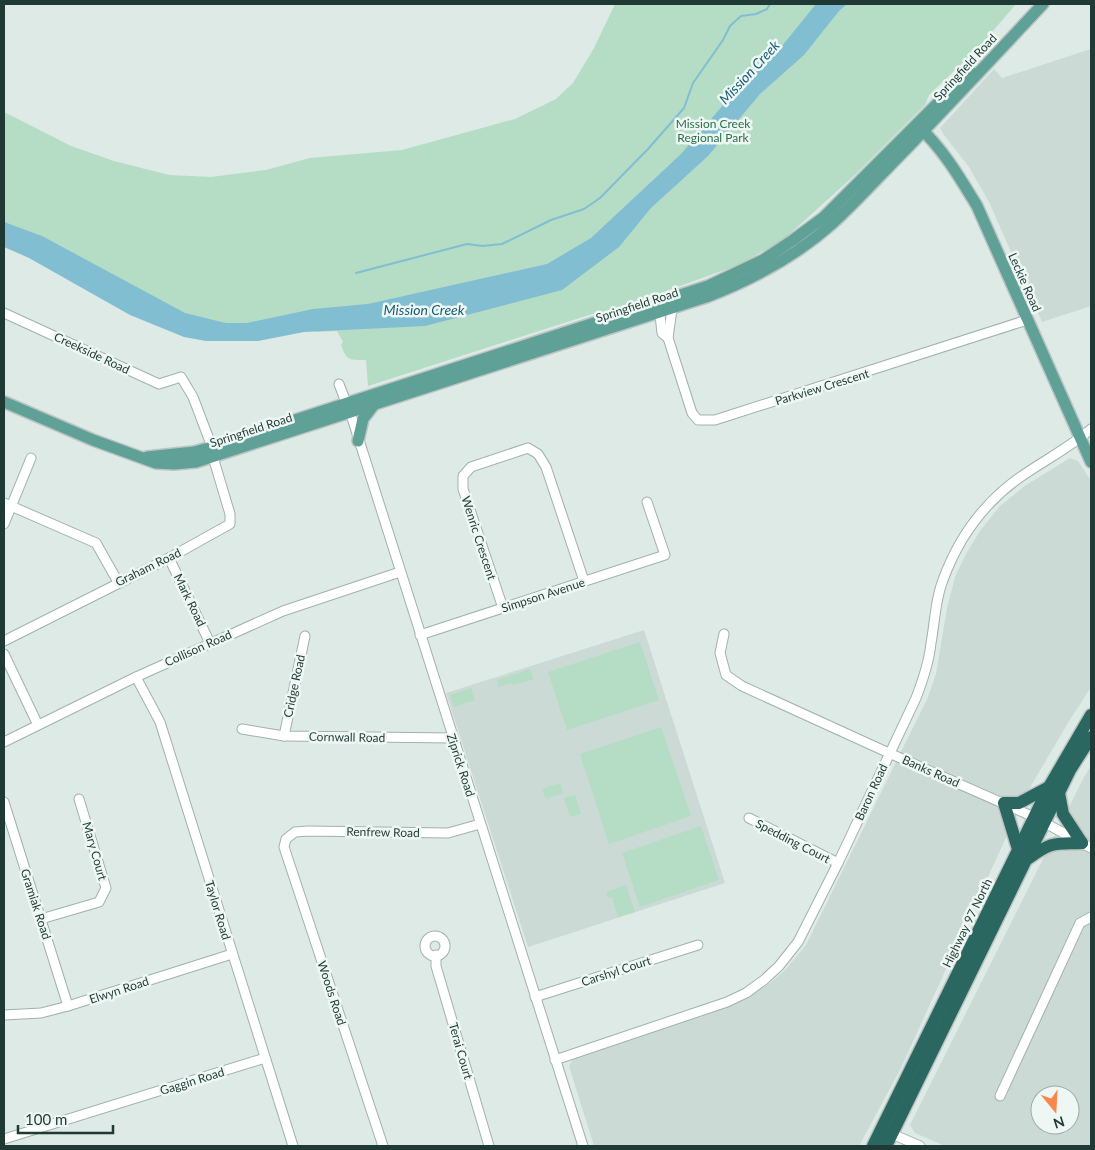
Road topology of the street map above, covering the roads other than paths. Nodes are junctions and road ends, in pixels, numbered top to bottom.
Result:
1 (1032, 4) edge
2 (1043, 4) edge
3 (919, 128) junction
4 (659, 307) junction
5 (672, 308) junction
6 (4, 313) edge
7 (1027, 320) junction
8 (668, 338) junction
9 (181, 378) joint
10 (339, 384) dead end
11 (4, 402) edge
12 (374, 405) junction
13 (348, 408) junction
14 (1091, 429) edge
15 (1080, 439) junction
16 (358, 441) junction
17 (212, 452) junction
18 (31, 458) dead end
19 (1091, 462) edge
20 (647, 502) dead end
21 (8, 504) edge
22 (4, 524) edge
23 (169, 558) junction
24 (400, 572) junction
25 (584, 581) junction
26 (118, 582) junction
27 (503, 608) junction
28 (724, 634) dead end
29 (420, 635) junction
30 (305, 636) dead end
31 (4, 641) edge
32 (210, 643) junction
33 (4, 654) edge
34 (136, 677) junction
35 (1091, 715) edge
36 (38, 725) junction
37 (242, 730) dead end
38 (284, 736) junction
39 (1091, 737) edge
40 (453, 738) junction
41 (4, 742) edge
42 (889, 754) junction
43 (1054, 790) junction
44 (80, 798) dead end
45 (4, 802) edge
46 (1004, 803) junction
47 (748, 818) dead end
48 (1040, 819) junction
49 (480, 824) junction
50 (286, 838) joint
51 (1087, 846) edge
52 (1018, 849) junction
53 (1027, 859) junction
54 (838, 863) junction
55 (1091, 918) edge
56 (40, 919) junction
57 (698, 945) dead end
58 (232, 954) junction
59 (436, 955) dead end
60 (535, 997) junction
61 (68, 1006) junction
62 (4, 1016) edge
63 (265, 1058) junction
64 (556, 1060) junction
65 (1000, 1096) dead end
66 (888, 1116) junction
67 (892, 1134) junction
68 (4, 1139) edge
69 (293, 1146) edge
70 (383, 1146) edge
71 (489, 1146) edge
72 (583, 1146) edge
73 (873, 1146) edge
74 (886, 1146) edge
75 (920, 1146) edge

1 - 3 main road, Springfield Road
2 - 3 main road, Springfield Road
3 - 4 main road, Springfield Road
3 - 5 main road, Springfield Road
3 - 7 main road, Leckie Road
4 - 5 main road, Springfield Road
4 - 8 street, Parkview Crescent
4 - 12 main road, Springfield Road
4 - 13 main road, Springfield Road
5 - 8 street, Parkview Crescent
6 - 9 street, Creekside Road
7 - 8 street, Parkview Crescent
7 - 15 main road, Leckie Road
9 - 17 street, Graham Road
10 - 13 street, Ziprick Road
11 - 17 main road, Springfield Road
12 - 13 main road, Springfield Road
12 - 16 main road
13 - 16 street, Ziprick Road
13 - 17 main road, Springfield Road
14 - 15 street, Baron Road
15 - 19 main road, Leckie Road
15 - 42 street, Baron Road
16 - 24 street, Ziprick Road
17 - 23 street, Graham Road
18 - 21 street
20 - 25 street, Simpson Avenue
21 - 22 street
21 - 26 street
23 - 26 street, Graham Road
23 - 32 street, Mark Road
24 - 29 street, Ziprick Road
24 - 32 street, Collison Road
25 - 27 street, Simpson Avenue
25 - 27 street, Wenric Crescent
26 - 31 street, Graham Road
27 - 29 street, Simpson Avenue
28 - 42 street, Banks Road
29 - 40 street, Ziprick Road
30 - 38 street, Cridge Road
32 - 34 street, Collison Road
33 - 36 street
34 - 36 street, Collison Road
34 - 58 street, Taylor Road
35 - 43 highway, Highway 97 North
36 - 41 street, Collison Road
37 - 38 street, Cornwall Road
38 - 40 street, Cornwall Road
39 - 43 highway, Highway 97 North
40 - 49 street, Ziprick Road
42 - 46 street, Banks Road
42 - 54 street, Baron Road
43 - 46 highway
43 - 48 highway, Highway 97 North
43 - 51 highway
44 - 56 street, Mary Court
45 - 56 street, Gramiak Road
46 - 48 street, Banks Road
46 - 52 highway
47 - 54 street, Spedding Court
48 - 51 street, Banks Road
48 - 52 highway, Highway 97 North
48 - 53 highway, Highway 97 North
49 - 50 street, Renfrew Road
49 - 60 street, Ziprick Road
50 - 70 street, Woods Road
51 - 53 highway
52 - 66 highway, Highway 97 North
53 - 67 highway, Highway 97 North
54 - 64 street, Baron Road
55 - 65 street
56 - 61 street, Gramiak Road
57 - 60 street, Carshyl Court
58 - 61 street, Elwyn Road
58 - 63 street, Taylor Road
59 - 71 street, Terai Court
60 - 64 street, Ziprick Road
61 - 62 street, Elwyn Road
63 - 68 street, Gaggin Road
63 - 69 street, Taylor Road
64 - 72 street, Ziprick Road
66 - 67 highway
66 - 73 highway, Highway 97 North
67 - 74 highway, Highway 97 North
67 - 75 street

